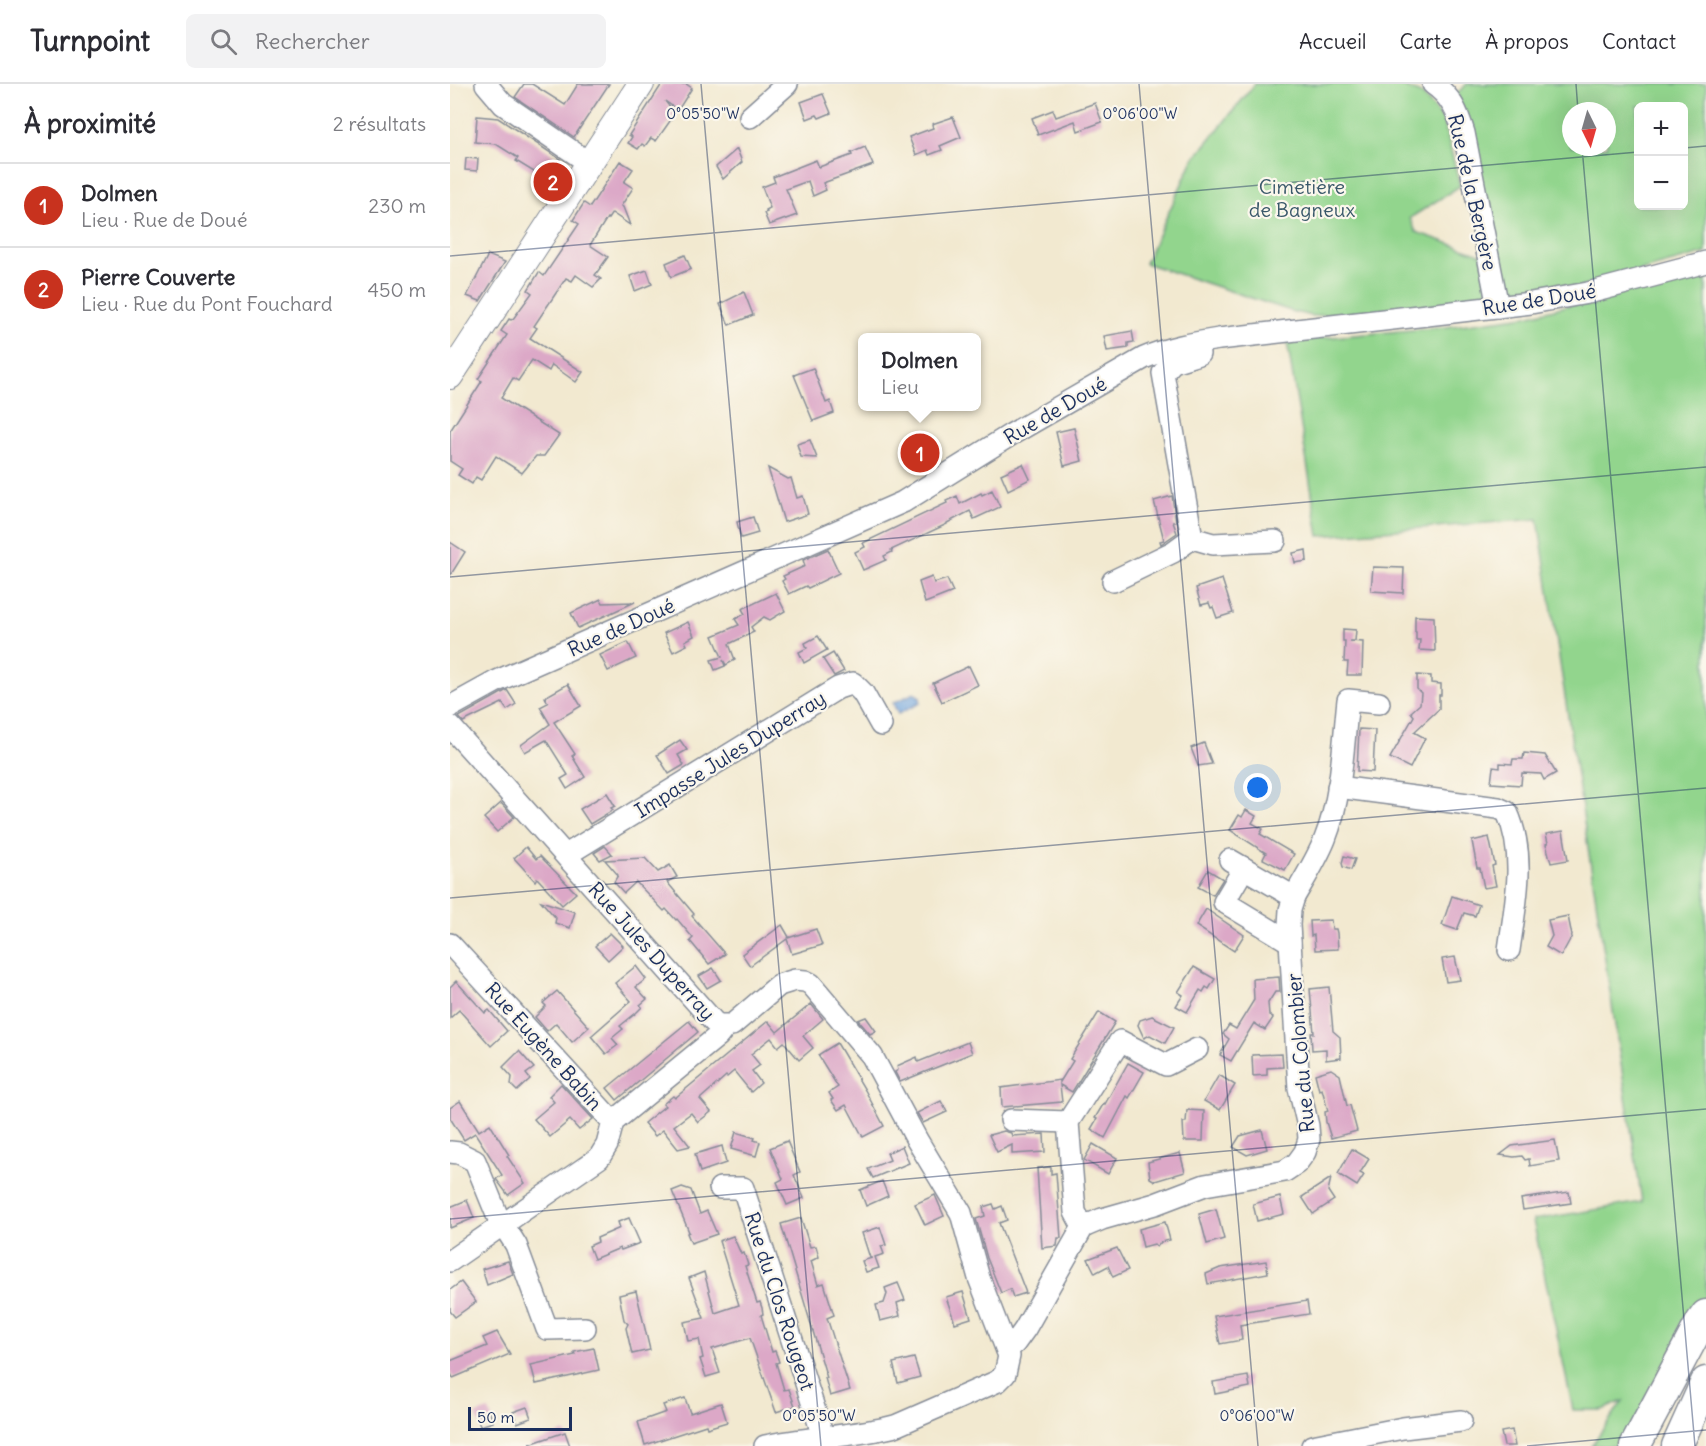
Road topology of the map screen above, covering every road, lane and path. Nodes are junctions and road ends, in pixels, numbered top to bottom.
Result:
1 (486, 84) edge
2 (641, 84) edge
3 (787, 84) edge
4 (1433, 84) edge
5 (750, 117) dead end
6 (589, 163) junction
7 (1706, 262) edge
8 (1498, 307) junction
9 (1219, 339) junction
10 (450, 376) edge
11 (1192, 538) junction
12 (1275, 542) dead end
13 (1113, 581) dead end
14 (1379, 703) dead end
15 (450, 707) edge
16 (881, 725) dead end
17 (450, 726) edge
18 (1338, 787) junction
19 (566, 855) junction
20 (1294, 897) junction
21 (1290, 942) junction
22 (450, 944) edge
23 (1509, 951) dead end
24 (726, 1026) junction
25 (1197, 1049) dead end
26 (1011, 1120) dead end
27 (613, 1122) junction
28 (1068, 1122) junction
29 (450, 1152) edge
30 (720, 1188) dead end
31 (503, 1224) junction
32 (1083, 1227) junction
33 (450, 1261) edge
34 (1706, 1315) edge
35 (585, 1328) dead end
36 (1706, 1333) edge
37 (1007, 1349) junction
38 (1706, 1382) edge
39 (1706, 1416) edge
40 (1461, 1421) dead end
41 (823, 1436) junction
42 (765, 1446) edge
43 (1312, 1446) edge
44 (1635, 1446) edge
45 (1655, 1446) edge
46 (1677, 1446) edge
47 (1695, 1446) edge

1 - 6 street
2 - 6 main road
3 - 5 street
4 - 8 street, Rue de la Bergère
6 - 10 main road
7 - 8 street, Rue de Doué
8 - 9 street, Rue de Doué
9 - 11 street
9 - 15 street, Rue de Doué
11 - 12 street
11 - 13 street
14 - 18 street
16 - 19 street, Impasse Jules Duperray
17 - 19 street, Rue Jules Duperray
18 - 20 street
18 - 23 street
19 - 24 street, Rue Jules Duperray
20 - 21 street, Rue du Colombier
20 - 21 street
21 - 32 street, Rue du Colombier
22 - 27 street, Rue Eugène Babin
24 - 27 street
24 - 37 street, Rue Jules Duperray
25 - 28 street
26 - 28 street
27 - 31 street
28 - 32 street
29 - 31 street
30 - 41 street, Rue du Clos Rougeot
31 - 33 street
31 - 35 street
32 - 37 street
34 - 44 highway
36 - 45 highway
37 - 41 street
38 - 46 highway
39 - 47 highway
40 - 43 street
41 - 42 street

